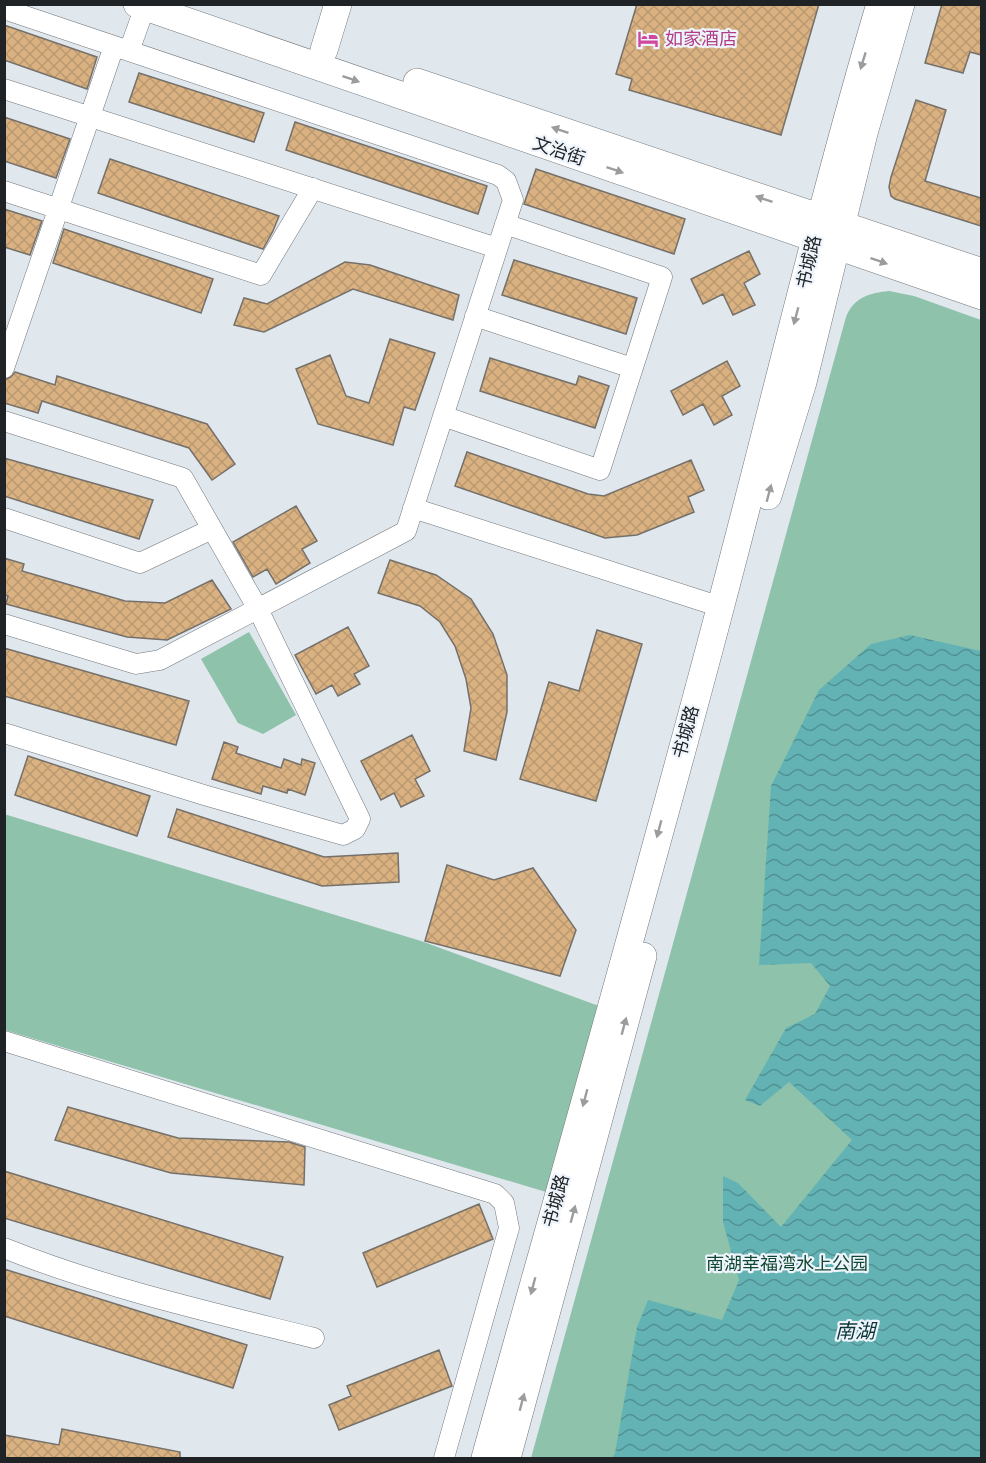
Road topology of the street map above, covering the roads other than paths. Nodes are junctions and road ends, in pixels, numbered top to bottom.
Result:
1 (188, 4) edge
2 (338, 4) edge
3 (880, 4) edge
4 (901, 4) edge
5 (143, 5) edge
6 (4, 9) edge
7 (121, 49) junction
8 (324, 50) junction
9 (4, 89) edge
10 (90, 117) junction
11 (314, 189) junction
12 (4, 190) edge
13 (59, 208) junction
14 (505, 224) junction
15 (828, 232) junction
16 (497, 248) junction
17 (981, 272) edge
18 (981, 296) edge
19 (475, 316) junction
20 (4, 368) edge
21 (632, 368) junction
22 (443, 416) junction
23 (4, 421) edge
24 (413, 508) junction
25 (4, 518) edge
26 (212, 529) junction
27 (721, 607) junction
28 (258, 609) junction
29 (4, 624) edge
30 (4, 733) edge
31 (4, 1041) edge
32 (4, 1248) edge
33 (314, 1338) dead end
34 (444, 1458) edge
35 (485, 1458) edge
36 (507, 1458) edge

1 - 8 main road, 文治街
2 - 8 main road
3 -> 15 main road, 书城路
4 - 15 main road, 书城路
5 - 7 street
5 -> 15 main road, 文治街
6 - 7 street
7 - 10 street
7 - 14 street
15 -> 8 main road, 文治街
9 - 10 street
10 - 11 street
10 - 13 street
11 - 13 street
11 - 16 street
12 - 13 street
13 - 20 street
14 - 16 street
14 - 21 street
15 - 17 main road, 文治街
15 -> 18 main road, 文治街
15 -> 27 main road, 书城路
36 -> 15 main road, 书城路
16 - 19 street
19 - 21 street
19 - 22 street
21 - 22 street
22 - 24 street
23 - 26 street
24 - 27 street
24 - 28 street
25 - 26 street
26 - 28 street
27 -> 35 main road, 书城路
28 - 29 street
28 - 30 street
31 - 34 street
32 - 33 street

